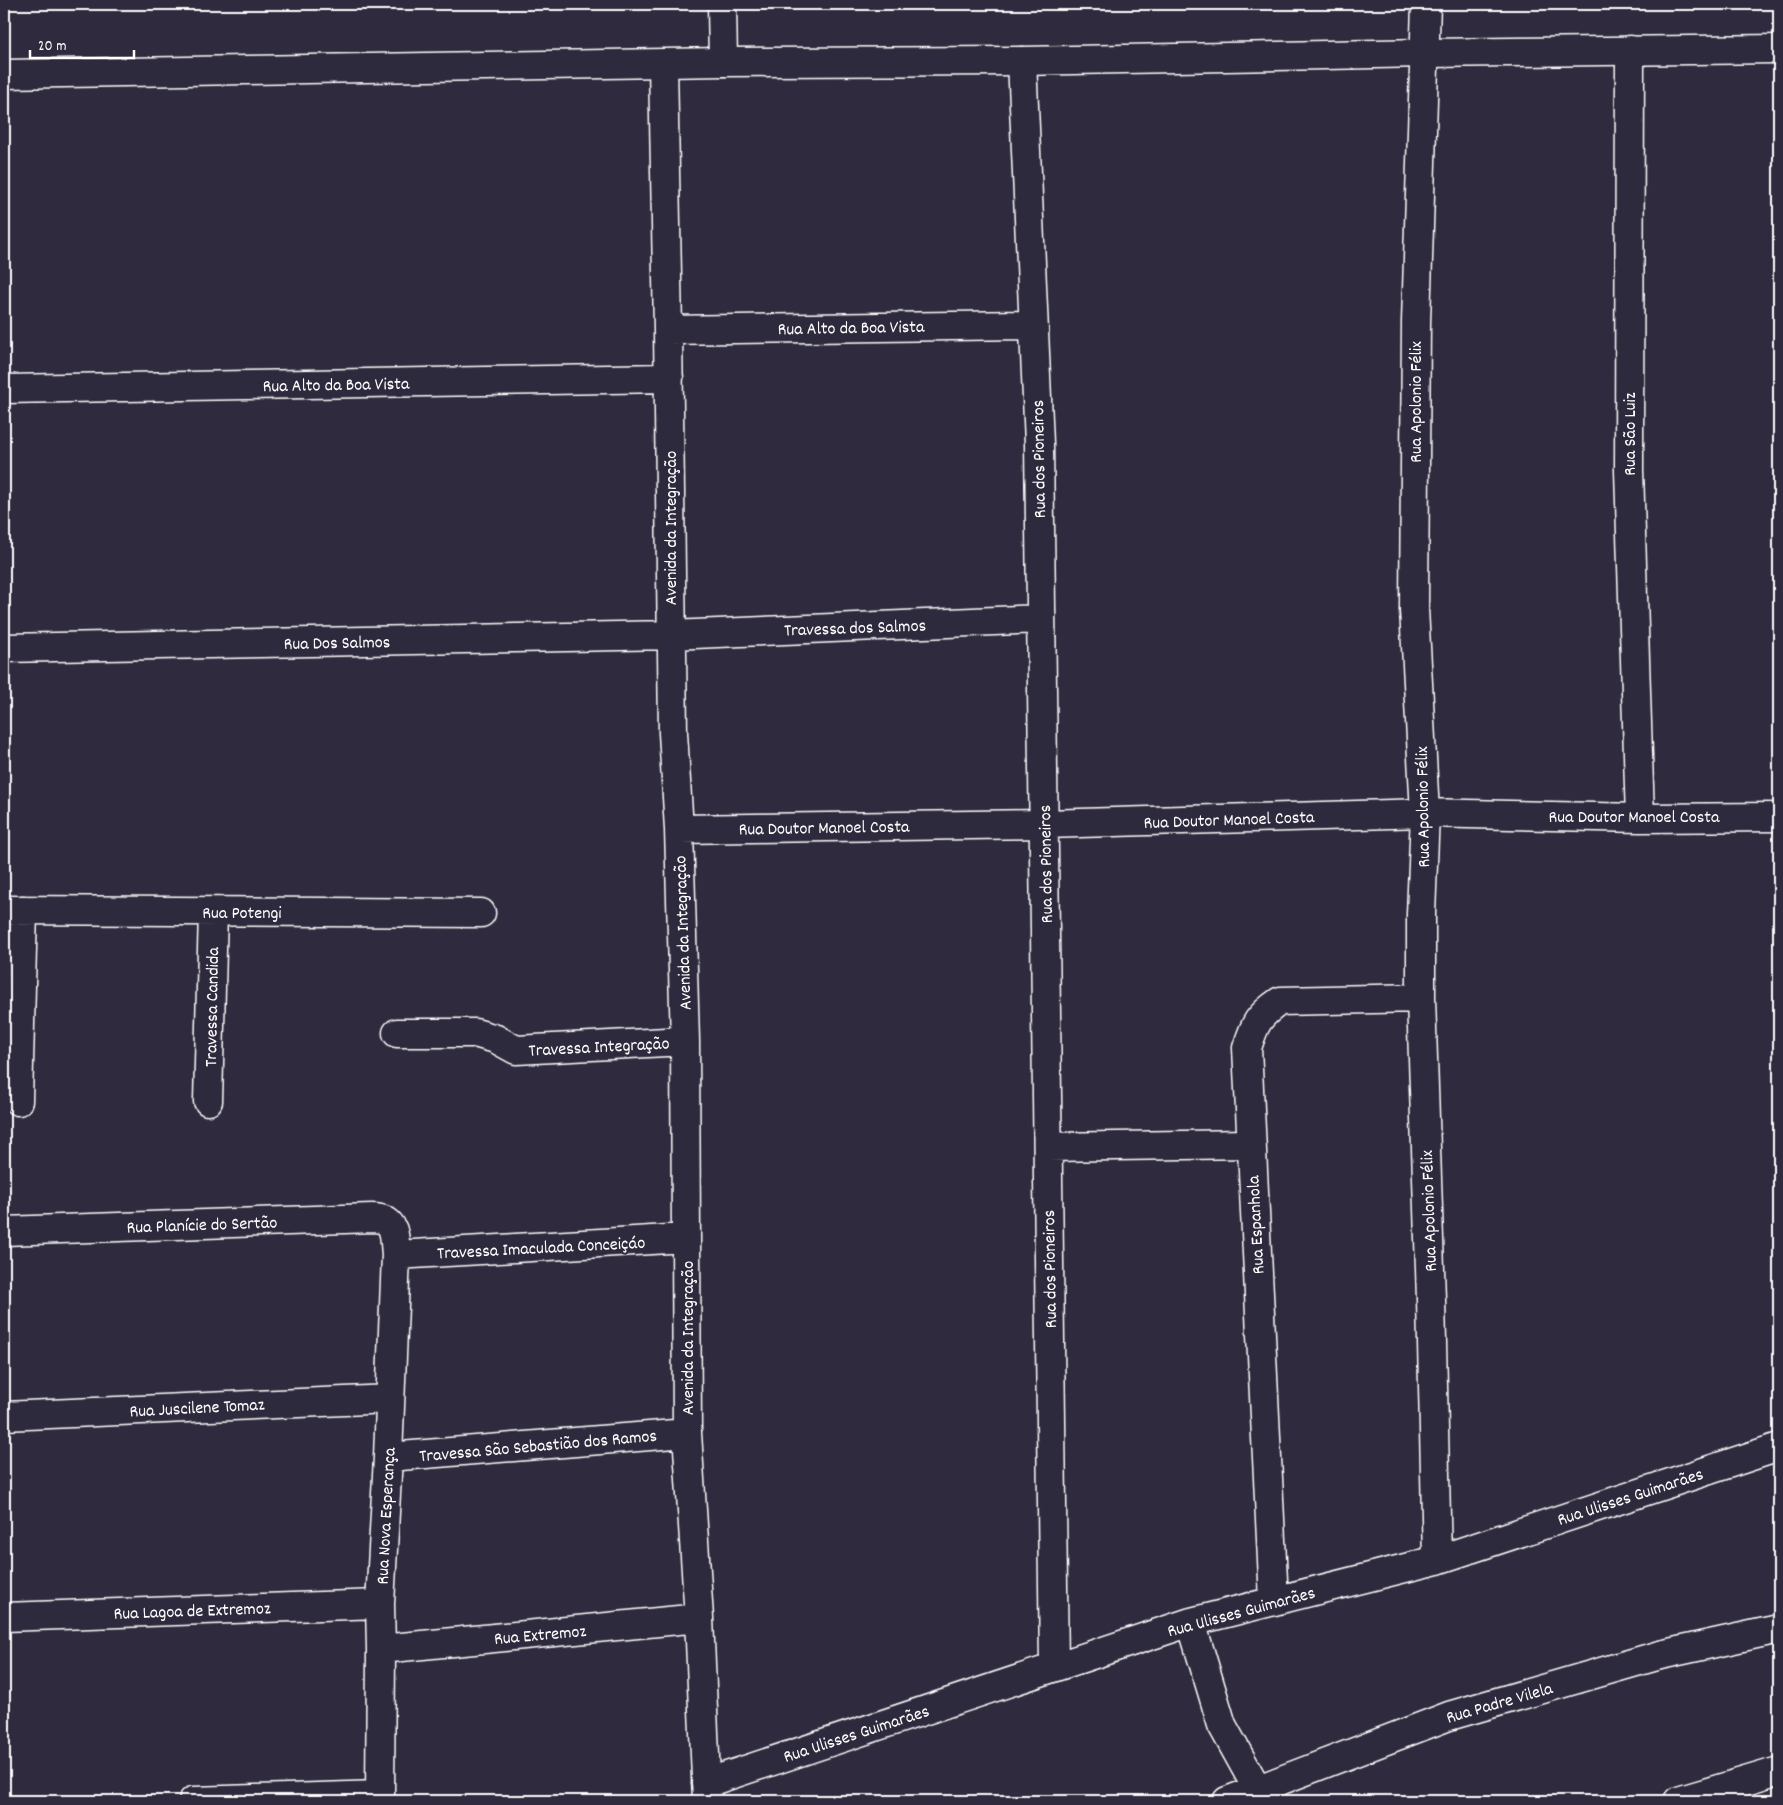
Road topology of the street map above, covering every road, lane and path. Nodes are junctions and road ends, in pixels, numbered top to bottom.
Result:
1 (722, 4) edge
2 (1426, 4) edge
3 (1630, 50) junction
4 (1779, 50) edge
5 (1426, 53) junction
6 (1022, 61) junction
7 (724, 62) junction
8 (663, 64) junction
9 (4, 74) edge
10 (1033, 325) junction
11 (668, 330) junction
12 (668, 378) junction
13 (4, 389) edge
14 (1040, 619) junction
15 (670, 635) junction
16 (4, 648) edge
17 (1425, 813) junction
18 (1779, 816) edge
19 (1640, 818) junction
20 (1045, 824) junction
21 (679, 830) junction
22 (13, 910) edge
23 (213, 912) junction
24 (481, 913) dead end
25 (1420, 998) junction
26 (397, 1033) dead end
27 (685, 1041) junction
28 (18, 1101) dead end
29 (208, 1101) dead end
30 (1251, 1144) junction
31 (1048, 1147) junction
32 (4, 1231) edge
33 (686, 1238) junction
34 (395, 1243) junction
35 (390, 1399) junction
36 (4, 1416) edge
37 (687, 1433) junction
38 (1779, 1446) edge
39 (388, 1456) junction
40 (1437, 1560) junction
41 (1274, 1601) junction
42 (380, 1604) junction
43 (4, 1617) edge
44 (700, 1618) junction
45 (1191, 1622) junction
46 (1779, 1629) edge
47 (381, 1649) junction
48 (1054, 1667) junction
49 (1779, 1771) edge
50 (706, 1792) edge
51 (1261, 1795) edge
52 (380, 1798) edge
53 (193, 1801) edge
54 (1227, 1801) edge
55 (1678, 1801) edge

1 - 7 street
2 - 5 street, Rua Apolonio Félix
3 - 4 street
3 - 5 street
3 - 19 street, Rua São Luiz
5 - 6 street
5 - 17 street, Rua Apolonio Félix
6 - 7 street
6 - 10 street, Rua dos Pioneiros
7 - 8 street
8 - 9 street
8 - 11 street, Avenida da Integração
10 - 11 street, Rua Alto da Boa Vista
10 - 14 street, Rua dos Pioneiros
11 - 12 street, Avenida da Integração
12 - 13 street, Rua Alto da Boa Vista
12 - 15 street, Avenida da Integração
14 - 15 street, Travessa dos Salmos
14 - 20 street, Rua dos Pioneiros
15 - 16 street, Rua Dos Salmos
15 - 21 street, Avenida da Integração
17 - 19 street, Rua Doutor Manoel Costa
17 - 20 street, Rua Doutor Manoel Costa
17 - 25 street, Rua Apolonio Félix
18 - 19 street, Rua Doutor Manoel Costa
20 - 21 street, Rua Doutor Manoel Costa
20 - 31 street, Rua dos Pioneiros
21 - 27 street, Avenida da Integração
22 - 23 street, Rua Potengi
22 - 28 street
23 - 24 street, Rua Potengi
23 - 29 street, Travessa Candida
25 - 30 street, Rua Espanhola
25 - 40 street, Rua Apolonio Félix
26 - 27 street, Travessa Integração
27 - 33 street, Avenida da Integração
30 - 31 street
30 - 41 street, Rua Espanhola
31 - 48 street, Rua dos Pioneiros
32 - 34 street, Rua Planície do Sertão
33 - 34 street, Travessa Imaculada Conceiçáo
33 - 37 street, Avenida da Integração
34 - 35 street, Rua Nova Esperança
35 - 36 street, Rua Juscilene Tomaz
35 - 39 street, Rua Nova Esperança
37 - 39 street, Travessa São Sebastião dos Ramos
37 - 44 street, Avenida da Integração
38 - 40 street, Rua Ulisses Guimarães
39 - 42 street, Rua Nova Esperança
40 - 41 street, Rua Ulisses Guimarães
41 - 45 street, Rua Ulisses Guimarães
42 - 43 street, Rua Lagoa de Extremoz
42 - 47 street, Rua Nova Esperança
44 - 47 street, Rua Extremoz
44 - 50 street, Avenida da Integração
45 - 48 street, Rua Ulisses Guimarães
45 - 51 street
46 - 51 street, Rua Padre Vilela
47 - 52 street, Rua Nova Esperança
48 - 50 street, Rua Ulisses Guimarães
49 - 55 street
51 - 54 street, Rua Padre Vilela
52 - 53 street

